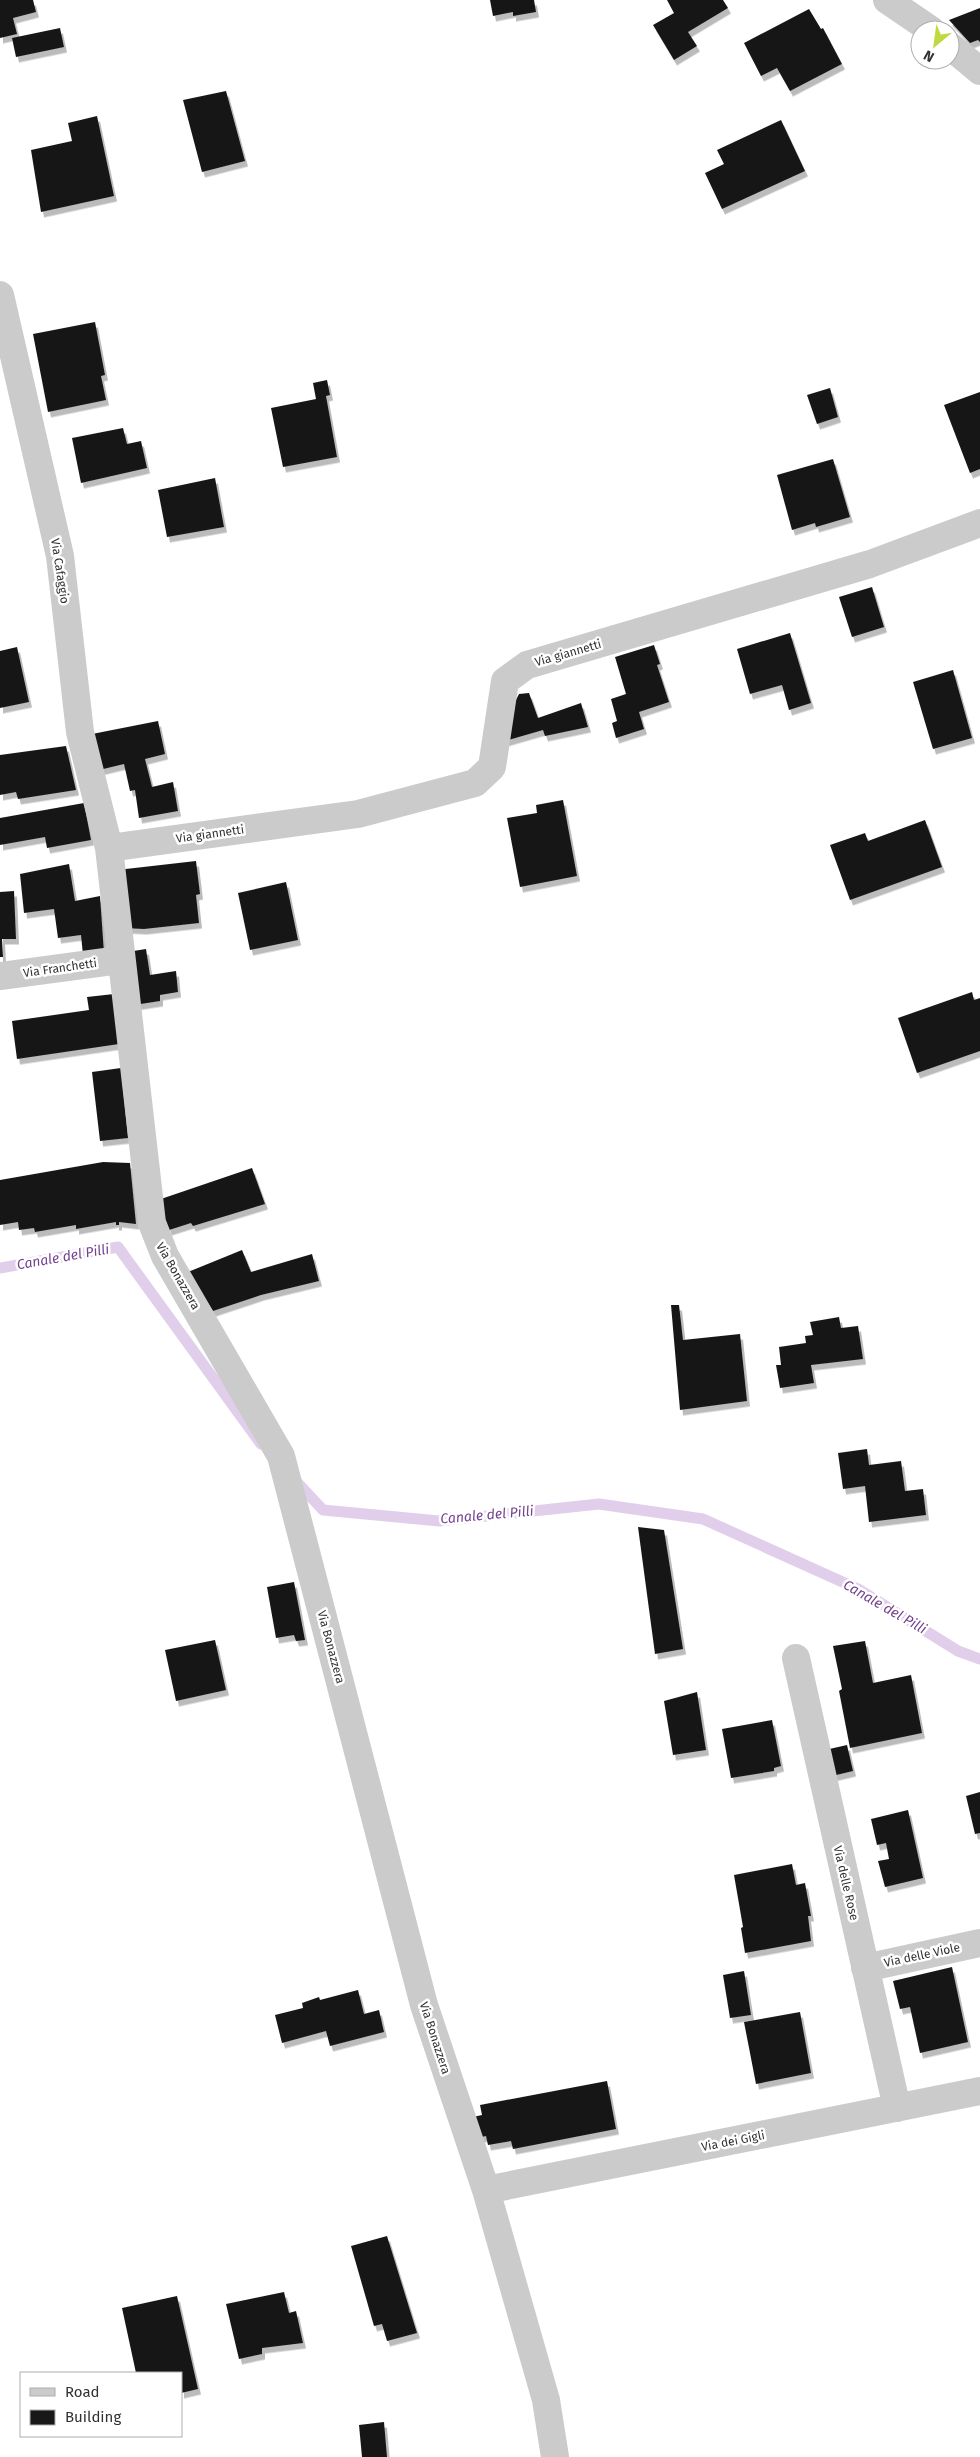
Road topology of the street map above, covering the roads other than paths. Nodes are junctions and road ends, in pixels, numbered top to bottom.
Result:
1 (887, 0) edge
2 (916, 20) edge
3 (960, 55) edge
4 (980, 72) edge
5 (0, 295) edge
6 (980, 523) edge
7 (108, 848) junction
8 (120, 960) junction
9 (0, 976) edge
10 (796, 1658) dead end
11 (980, 1943) edge
12 (865, 1968) junction
13 (980, 2092) edge
14 (897, 2108) junction
15 (486, 2190) junction
16 (555, 2457) edge

1 - 2 street
3 - 4 street
5 - 7 street, Via Cafaggio
6 - 7 street, Via giannetti
7 - 8 street, Via Bonazzera
8 - 9 street, Via Franchetti
8 - 15 street, Via Bonazzera
10 - 12 street, Via delle Rose
11 - 12 street, Via delle Viole
12 - 14 street, Via delle Rose
13 - 14 street, Via dei Gigli
14 - 15 street, Via dei Gigli
15 - 16 street, Via Bonazzera

